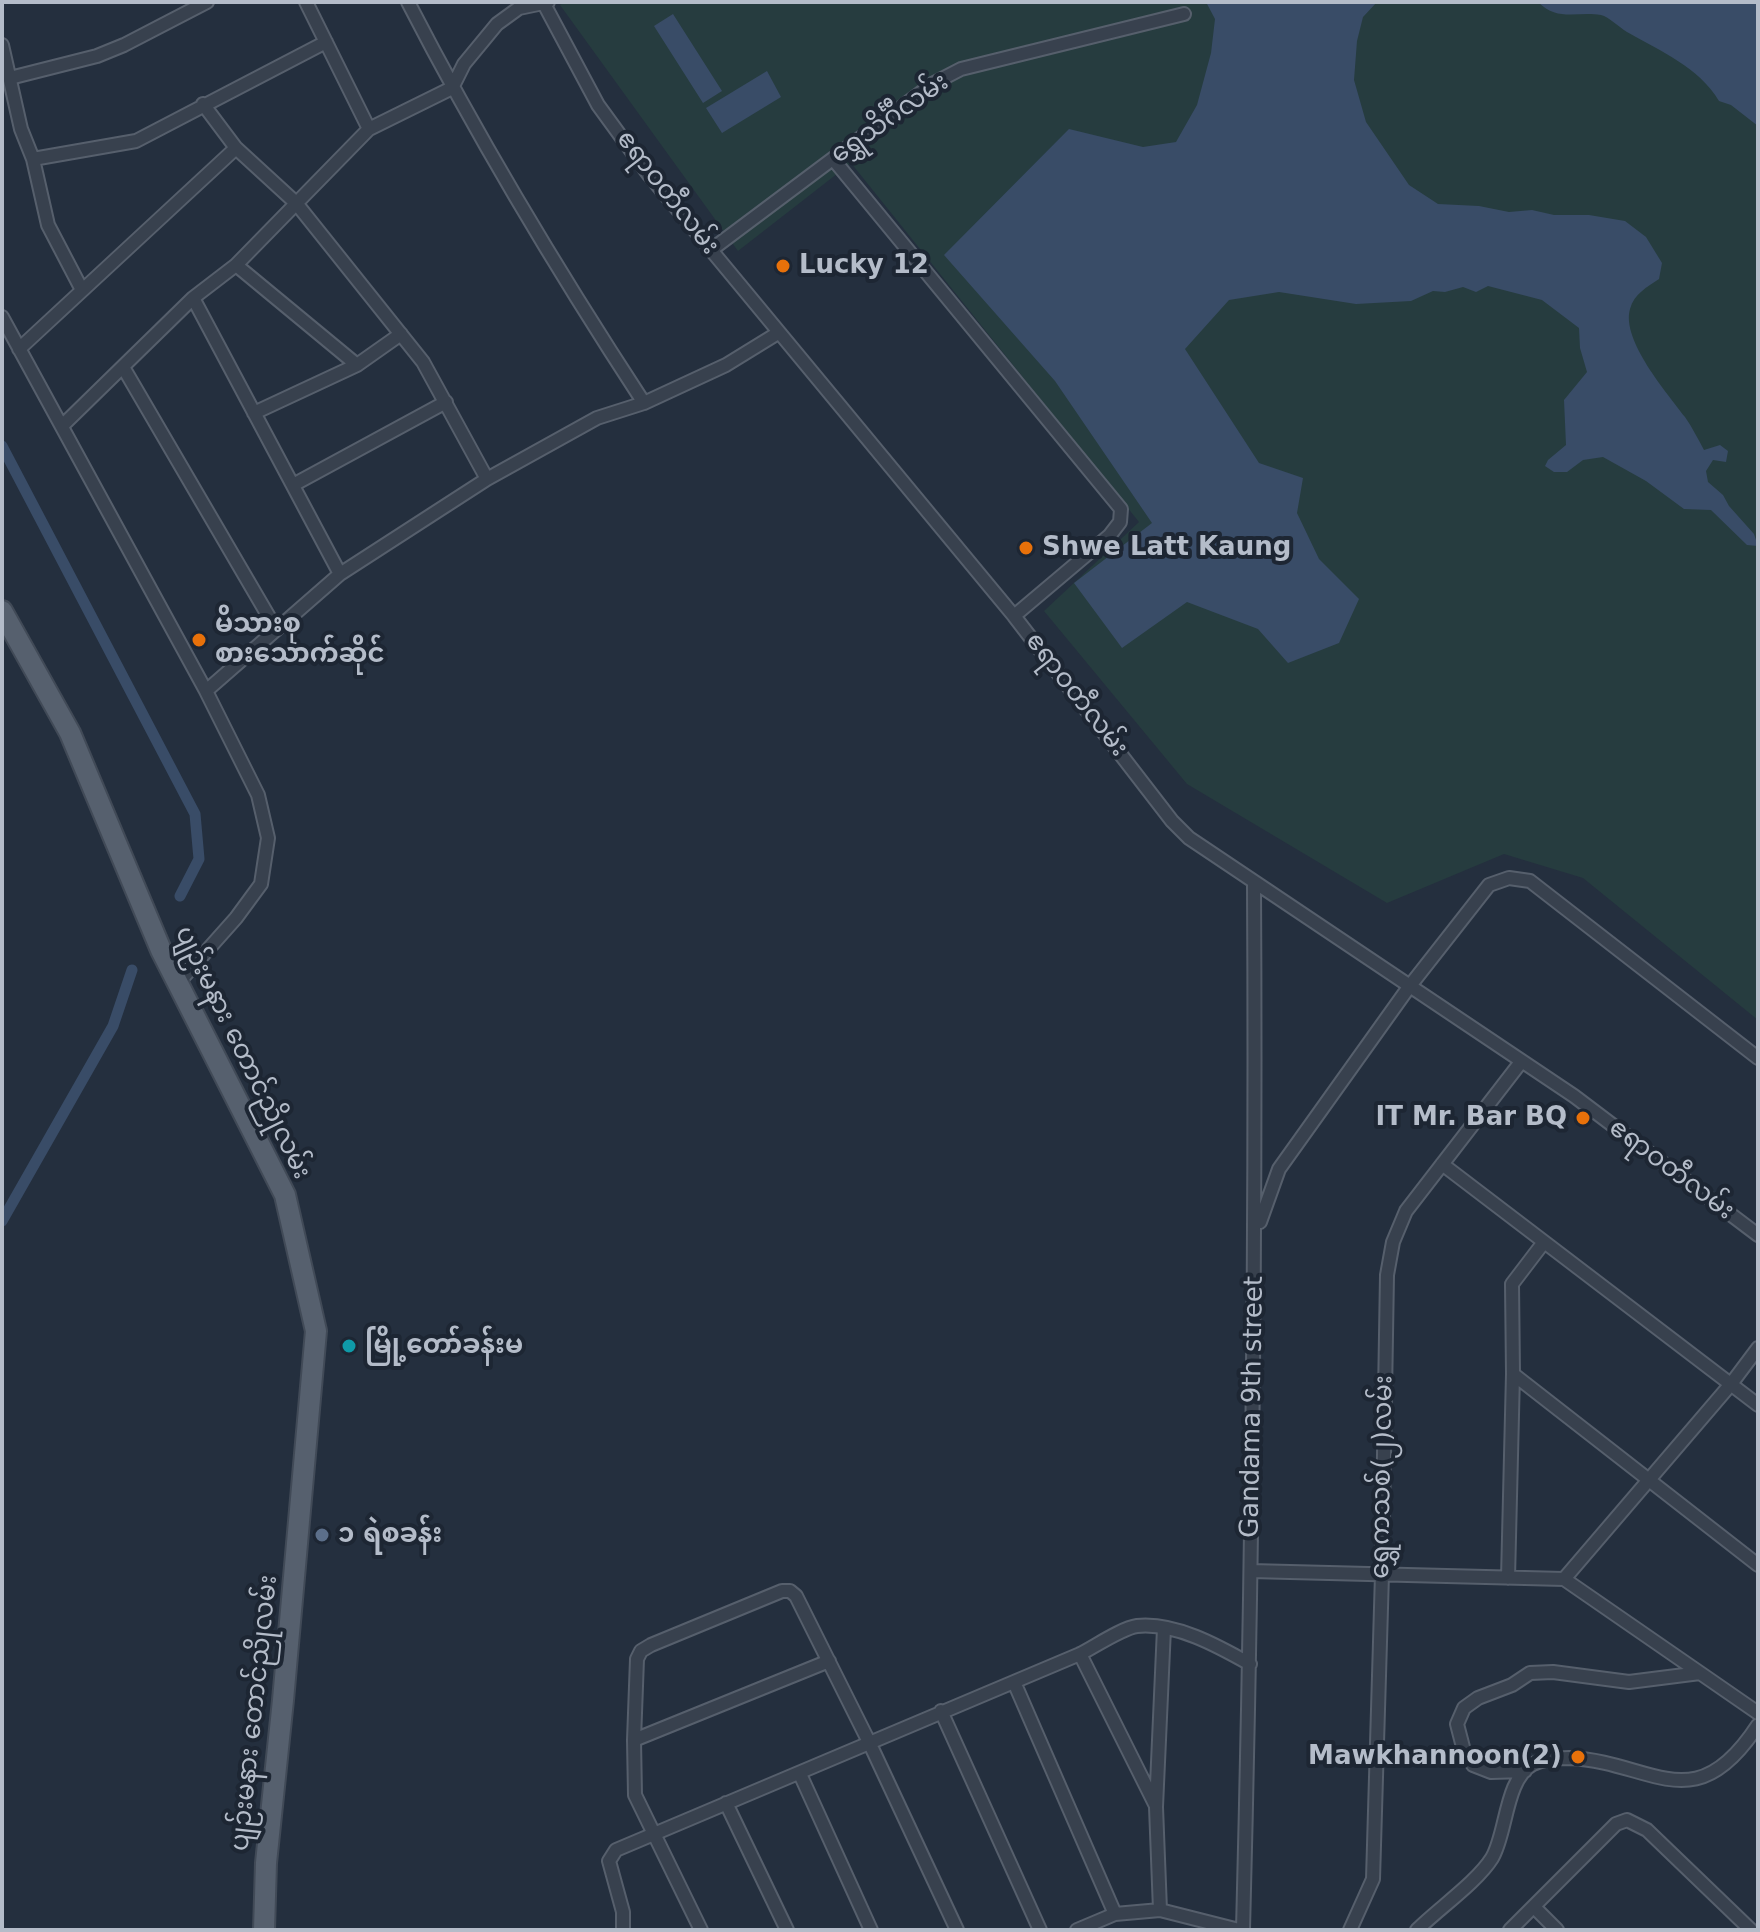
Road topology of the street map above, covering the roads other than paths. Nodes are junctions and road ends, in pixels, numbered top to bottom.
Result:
1 (207, 2) edge
2 (306, 2) edge
3 (408, 2) edge
4 (545, 3) edge
5 (1184, 14) dead end
6 (326, 42) junction
7 (2, 45) edge
8 (10, 78) junction
9 (452, 88) junction
10 (203, 104) junction
11 (369, 129) junction
12 (236, 148) junction
13 (33, 159) junction
14 (833, 159) junction
15 (296, 203) junction
16 (711, 250) junction
17 (236, 265) junction
18 (82, 290) junction
19 (193, 298) junction
20 (2, 317) edge
21 (778, 333) junction
22 (401, 334) junction
23 (19, 349) junction
24 (357, 365) junction
25 (123, 367) junction
26 (446, 402) junction
27 (644, 403) junction
28 (254, 413) junction
29 (62, 426) junction
30 (487, 479) junction
31 (293, 485) junction
32 (340, 574) junction
33 (2, 611) edge
34 (1014, 616) junction
35 (276, 629) junction
36 (206, 691) junction
37 (1254, 884) junction
38 (179, 982) junction
39 (1409, 987) junction
40 (1758, 1058) edge
41 (1521, 1062) junction
42 (1442, 1164) junction
43 (1256, 1234) junction
44 (1758, 1235) edge
45 (1544, 1242) junction
46 (1758, 1348) edge
47 (1513, 1374) junction
48 (1731, 1384) junction
49 (1758, 1405) edge
50 (1649, 1479) junction
51 (1758, 1565) edge
52 (1251, 1571) junction
53 (1382, 1574) junction
54 (1508, 1578) junction
55 (1564, 1579) junction
56 (1164, 1628) junction
57 (1080, 1654) junction
58 (829, 1661) junction
59 (1250, 1664) junction
60 (1700, 1673) junction
61 (1014, 1682) junction
62 (941, 1711) junction
63 (1758, 1713) edge
64 (1758, 1725) edge
65 (634, 1740) junction
66 (870, 1744) junction
67 (1525, 1771) junction
68 (800, 1774) junction
69 (726, 1803) junction
70 (1156, 1807) junction
71 (655, 1834) junction
72 (1534, 1907) junction
73 (1160, 1910) junction
74 (1115, 1914) junction
75 (264, 1930) edge
76 (623, 1930) edge
77 (701, 1930) edge
78 (787, 1930) edge
79 (871, 1930) edge
80 (957, 1930) edge
81 (1040, 1930) edge
82 (1077, 1930) edge
83 (1241, 1930) edge
84 (1350, 1930) edge
85 (1417, 1930) edge
86 (1510, 1930) edge
87 (1557, 1930) edge
88 (1751, 1930) edge

1 - 8 street
2 - 6 street
3 - 9 street
4 - 9 street
4 - 16 street, ဧရာဝတီလမ်း
5 - 14 street, ရွှေသိင်္ဂီလမ်း
6 - 10 street
6 - 11 street
7 - 8 street
8 - 13 street
9 - 11 street
9 - 27 street
10 - 12 street
10 - 13 street
11 - 15 street
12 - 15 street
12 - 18 street
13 - 18 street
14 - 16 street, ရွှေသိင်္ဂီလမ်း
14 - 34 street
15 - 17 street
15 - 22 street
16 - 21 street, ဧရာဝတီလမ်း
17 - 19 street
17 - 24 street
18 - 23 street
19 - 25 street
19 - 28 street
20 - 23 street
21 - 27 street
21 - 34 street, ဧရာဝတီလမ်း
22 - 24 street
22 - 26 street
23 - 29 street
24 - 28 street
25 - 29 street
25 - 35 street
26 - 30 street
26 - 31 street
27 - 30 street
28 - 31 street
29 - 36 street
30 - 32 street
31 - 32 street
32 - 35 street
33 - 38 main road, ပျဉ်းမနား တောင်ညိုလမ်း
34 - 37 street, ဧရာဝတီလမ်း
35 - 36 street
36 - 38 street
37 - 39 street, ဧရာဝတီလမ်း
37 - 43 street, Gandama 9th street
38 - 75 main road, ပျဉ်းမနား တောင်ညိုလမ်း
39 - 40 street
39 - 41 street, ဧရာဝတီလမ်း
39 - 43 street
41 - 42 street, ရွှေကသစ်(၂)လမ်း
41 - 44 street, ဧရာဝတီလမ်း
42 - 45 street
42 - 53 street, ရွှေကသစ်(၂)လမ်း
43 - 52 street, Gandama 9th street
45 - 47 street
45 - 48 street
46 - 48 street
47 - 50 street
47 - 54 street
48 - 49 street
48 - 50 street
50 - 51 street
50 - 55 street
52 - 53 street
52 - 59 street, Gandama 9th street
53 - 54 street
53 - 84 street, ရွှေကသစ်(၂)လမ်း
54 - 55 street
55 - 60 street
56 - 57 street
56 - 59 street
56 - 70 street
57 - 61 street
57 - 70 street
58 - 65 street
58 - 65 street
58 - 66 street
59 - 83 street, Gandama 9th street
60 - 63 street
60 - 67 street
61 - 62 street
61 - 74 street
62 - 66 street
62 - 81 street
64 - 67 street
65 - 71 street
66 - 68 street
66 - 80 street
67 - 85 street
68 - 69 street
68 - 79 street
69 - 71 street
69 - 78 street
70 - 73 street
71 - 76 street
71 - 77 street
72 - 86 street
72 - 87 street
72 - 88 street
73 - 74 street
73 - 83 street
74 - 82 street

